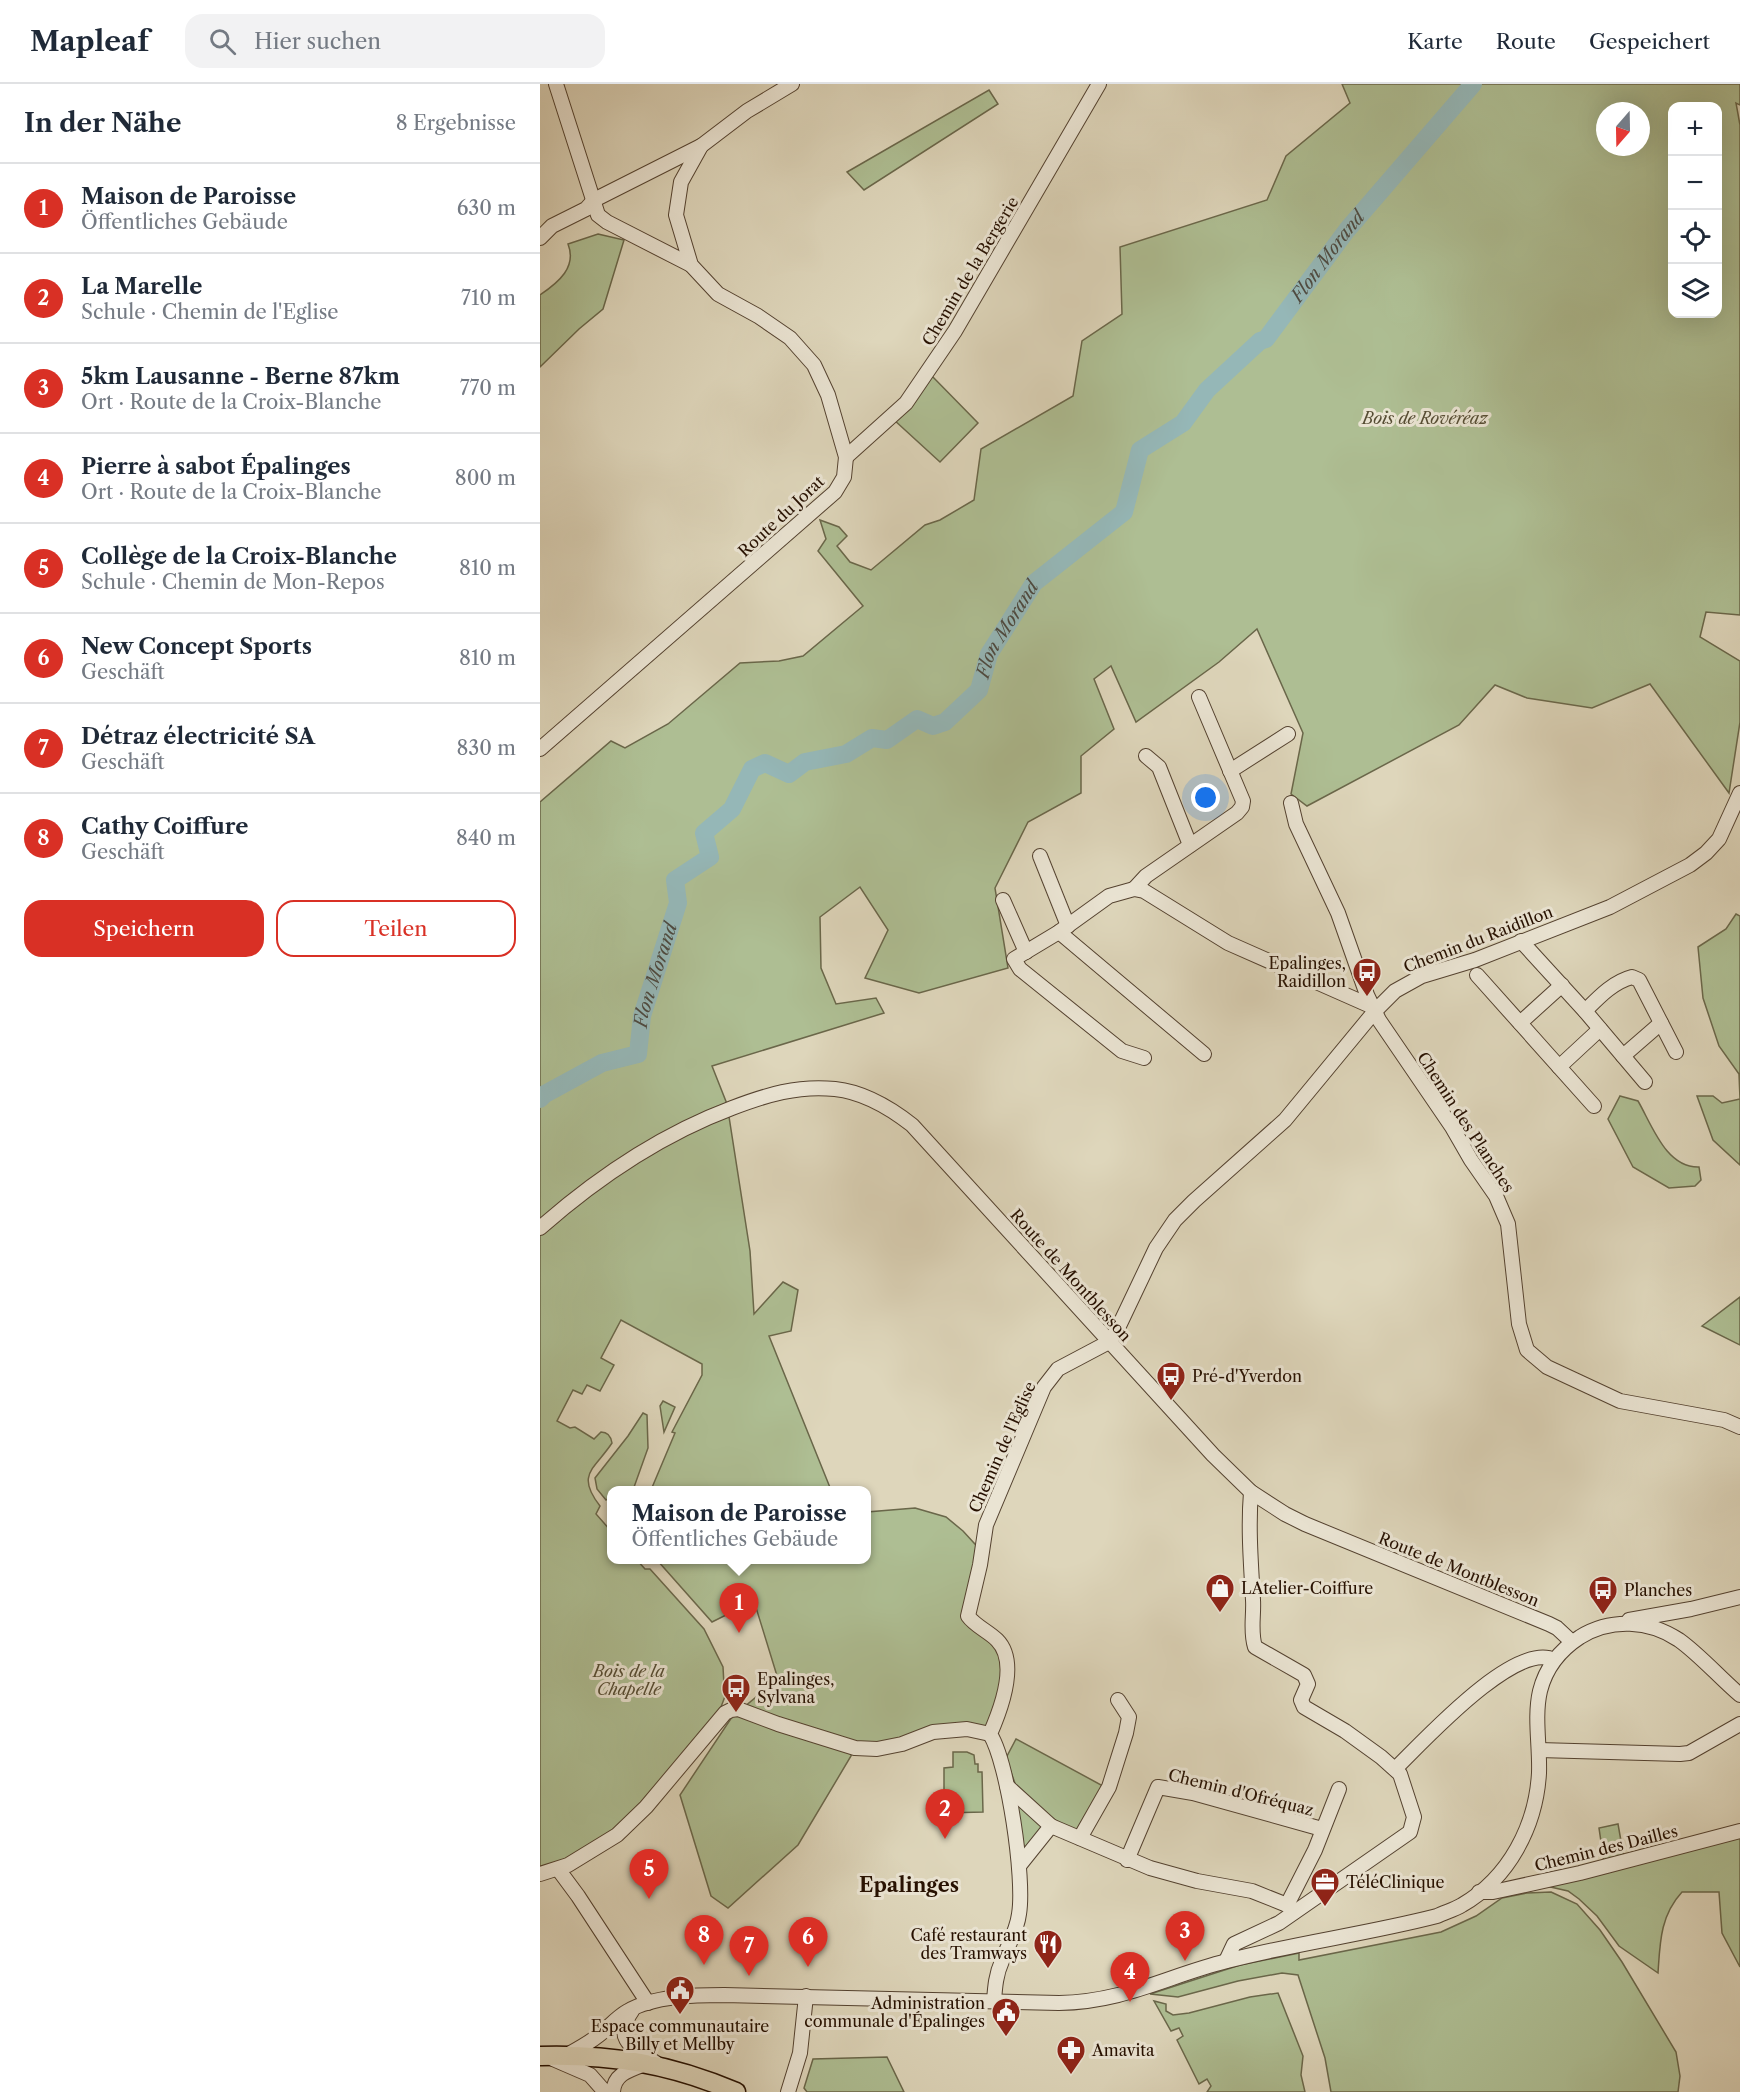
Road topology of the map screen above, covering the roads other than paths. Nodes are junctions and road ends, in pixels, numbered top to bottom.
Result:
1 (556, 84) edge
2 (792, 84) edge
3 (1100, 84) edge
4 (701, 146) junction
5 (594, 200) junction
6 (540, 238) edge
7 (691, 265) junction
8 (846, 457) junction
9 (1199, 697) dead end
10 (1288, 734) dead end
11 (540, 749) edge
12 (1146, 756) dead end
13 (1230, 771) junction
14 (1740, 793) edge
15 (1291, 803) dead end
16 (1190, 845) junction
17 (1040, 856) dead end
18 (1134, 888) junction
19 (1003, 900) dead end
20 (1063, 929) junction
21 (1521, 941) junction
22 (1026, 952) junction
23 (1477, 975) dead end
24 (1562, 985) junction
25 (1374, 1009) junction
26 (1585, 1011) junction
27 (1520, 1023) junction
28 (1661, 1023) junction
29 (1600, 1029) junction
30 (1676, 1052) dead end
31 (1204, 1053) dead end
32 (1623, 1056) junction
33 (1144, 1058) dead end
34 (1558, 1067) junction
35 (1645, 1082) dead end
36 (1594, 1107) dead end
37 (540, 1228) edge
38 (1109, 1342) junction
39 (1740, 1427) edge
40 (1251, 1492) junction
41 (1740, 1597) edge
42 (1618, 1624) junction
43 (1572, 1642) junction
44 (1554, 1660) junction
45 (1740, 1695) edge
46 (1118, 1700) dead end
47 (1740, 1724) edge
48 (990, 1734) junction
49 (1539, 1750) junction
50 (1395, 1769) junction
51 (1007, 1786) junction
52 (1339, 1789) dead end
53 (1052, 1826) junction
54 (1322, 1830) junction
55 (1740, 1831) edge
56 (1080, 1838) junction
57 (1127, 1860) junction
58 (1018, 1866) junction
59 (563, 1867) junction
60 (540, 1874) edge
61 (1479, 1892) junction
62 (1291, 1909) junction
63 (1226, 1961) junction
64 (806, 1996) junction
65 (994, 2001) junction
66 (642, 2005) junction
67 (567, 2055) junction
68 (543, 2056) edge
69 (654, 2065) junction
70 (605, 2092) edge
71 (614, 2092) edge
72 (736, 2092) edge
73 (788, 2092) edge

1 - 5 street
2 - 4 street
3 - 8 street, Chemin de la Bergerie
4 - 5 street
4 - 7 street
5 - 6 street
5 - 7 street
7 - 8 street
8 - 11 street, Route du Jorat
9 - 13 street
10 - 13 street
12 - 16 street
13 - 16 street
14 - 21 street, Chemin du Raidillon
15 - 25 street
16 - 18 street
17 - 20 street
18 - 20 street
18 - 25 street
19 - 22 street
20 - 22 street
20 - 31 street
21 - 24 street
21 - 25 street, Chemin du Raidillon
22 - 33 street
23 - 27 street
24 - 26 street
24 - 27 street
25 - 38 street, Chemin du Raidillon
25 - 39 street, Chemin des Planches
26 - 28 street
26 - 29 street
27 - 34 street
28 - 30 street
28 - 32 street
29 - 32 street
29 - 34 street
32 - 35 street
34 - 36 street
37 - 38 street, Route de Montblesson
38 - 40 street, Route de Montblesson
38 - 48 street, Chemin de l'Eglise
40 - 43 street, Route de Montblesson
40 - 50 street
41 - 42 street
42 - 43 street
42 - 45 street
43 - 44 street
44 - 49 street
44 - 50 street
46 - 56 street
47 - 49 street
48 - 51 street
48 - 59 street
49 - 61 street
50 - 62 street
51 - 53 street
51 - 58 street
52 - 54 street, Chemin d'Ofréquaz
53 - 56 street
53 - 58 street
54 - 57 street, Chemin d'Ofréquaz
54 - 62 street, Chemin d'Ofréquaz
55 - 61 street, Chemin des Dailles
56 - 57 street
57 - 62 street
58 - 65 street
59 - 60 street
59 - 66 street
61 - 63 street
62 - 63 street
63 - 65 street
64 - 65 street
64 - 66 street
64 - 73 street
66 - 67 street
66 - 69 street
67 - 68 main road
67 - 69 main road
68 - 70 street
69 - 71 street
69 - 72 main road

